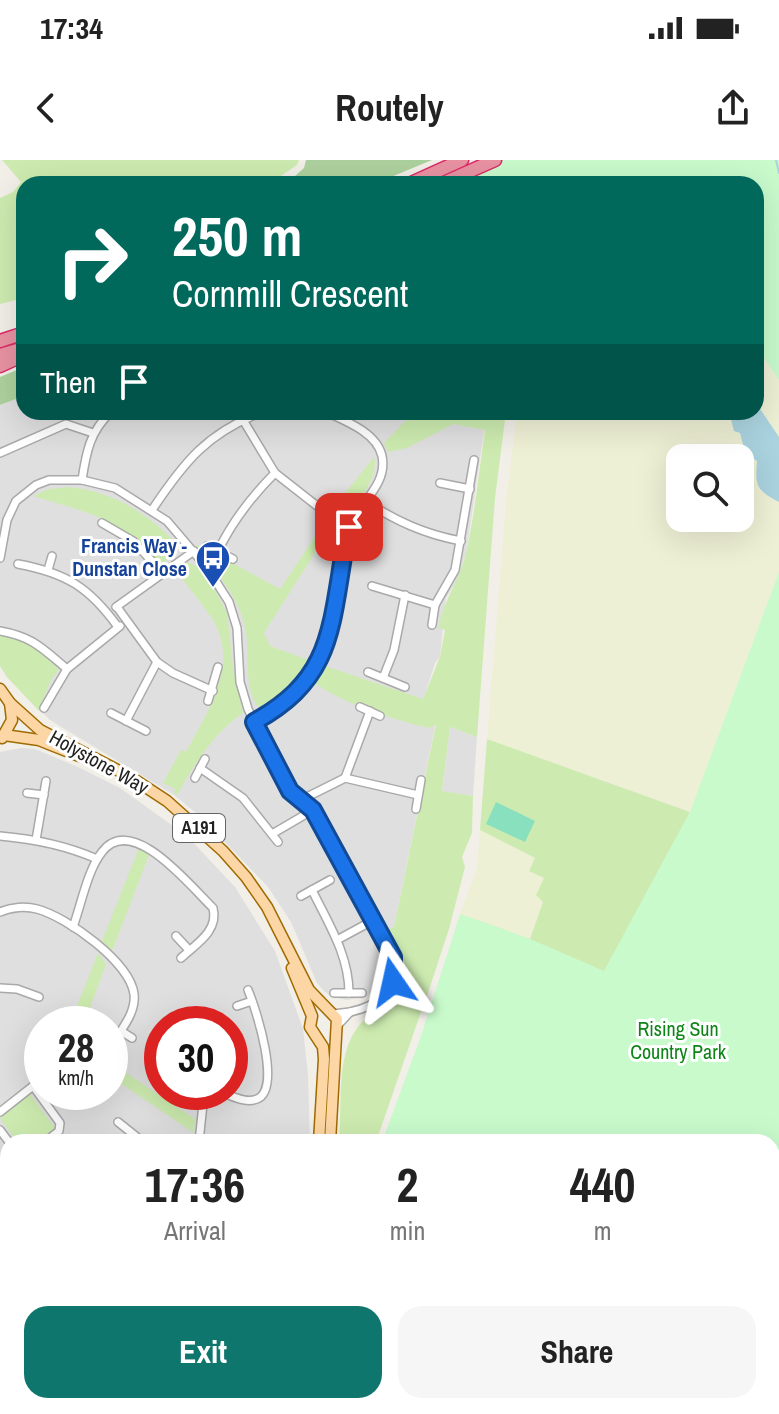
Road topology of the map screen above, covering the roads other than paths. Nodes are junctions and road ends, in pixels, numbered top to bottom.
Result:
1 (462, 160) edge
2 (495, 160) edge
3 (427, 176) edge
4 (459, 176) edge
5 (104, 420) edge
6 (243, 420) joint
7 (343, 420) edge
8 (93, 433) junction
9 (0, 453) edge
10 (474, 460) dead end
11 (275, 473) junction
12 (82, 480) junction
13 (440, 483) dead end
14 (470, 489) junction
15 (365, 501) junction
16 (334, 502) dead end
17 (152, 510) junction
18 (326, 513) junction
19 (320, 520) dead end
20 (102, 523) dead end
21 (461, 541) junction
22 (207, 546) dead end
23 (194, 551) junction
24 (218, 551) junction
25 (52, 556) dead end
26 (0, 558) edge
27 (233, 559) dead end
28 (18, 564) dead end
29 (48, 570) junction
30 (163, 573) junction
31 (372, 586) dead end
32 (405, 595) junction
33 (435, 605) junction
34 (117, 607) junction
35 (108, 613) junction
36 (127, 620) junction
37 (432, 625) dead end
38 (118, 627) junction
39 (0, 631) edge
40 (157, 662) junction
41 (218, 667) dead end
42 (67, 669) junction
43 (368, 672) dead end
44 (383, 678) junction
45 (0, 682) edge
46 (405, 687) dead end
47 (213, 691) junction
48 (5, 695) edge
49 (208, 701) dead end
50 (360, 707) dead end
51 (44, 708) dead end
52 (370, 711) junction
53 (111, 713) dead end
54 (380, 716) dead end
55 (126, 721) junction
56 (254, 722) junction
57 (146, 731) dead end
58 (2, 737) edge
59 (205, 759) dead end
60 (200, 768) junction
61 (195, 778) dead end
62 (345, 778) junction
63 (421, 780) dead end
64 (46, 781) dead end
65 (27, 793) dead end
66 (44, 795) junction
67 (418, 795) junction
68 (301, 800) junction
69 (416, 809) dead end
70 (313, 810) junction
71 (272, 834) junction
72 (0, 836) edge
73 (36, 840) junction
74 (278, 842) dead end
75 (97, 859) junction
76 (330, 880) dead end
77 (312, 890) junction
78 (301, 896) dead end
79 (0, 912) edge
80 (372, 921) junction
81 (73, 927) junction
82 (176, 936) dead end
83 (337, 940) junction
84 (189, 950) junction
85 (181, 958) dead end
86 (0, 988) edge
87 (248, 990) dead end
88 (334, 993) dead end
89 (349, 993) junction
90 (362, 993) dead end
91 (39, 997) dead end
92 (252, 1001) junction
93 (237, 1006) dead end
94 (350, 1012) junction
95 (332, 1013) junction
96 (312, 1016) junction
97 (128, 1018) edge
98 (336, 1028) junction
99 (128, 1035) edge
100 (317, 1036) junction
101 (132, 1038) dead end
102 (24, 1093) edge
103 (248, 1100) edge
104 (51, 1110) edge
105 (202, 1110) edge
106 (0, 1112) edge
107 (118, 1122) dead end
108 (129, 1130) junction
109 (55, 1134) edge
110 (126, 1134) edge
111 (134, 1134) edge
112 (200, 1134) edge
113 (319, 1134) edge
114 (330, 1134) edge

1 - 3 highway
2 - 4 highway
5 - 8 street
6 - 11 street
6 - 17 street
7 - 15 street
8 - 9 street
8 - 12 street
10 - 14 street
11 - 18 street
11 - 24 street
12 - 17 street
12 - 26 street
13 - 14 street
14 - 21 street
15 - 21 street
15 - 56 street
16 - 18 street
17 - 23 street
18 - 19 street
20 - 30 street
21 - 33 street
22 - 24 street
23 - 30 street
23 - 56 street
24 - 27 street
25 - 29 street
28 - 29 street
29 - 35 street
30 - 34 street
31 - 32 street
32 - 33 street
32 - 44 street
33 - 37 street
34 - 35 street
34 - 36 street
35 - 38 street
36 - 38 street
36 - 40 street
38 - 42 street
39 - 42 street
40 - 47 street
40 - 55 street
41 - 47 street
42 - 51 street
43 - 44 street
44 - 46 street
45 - 48 street
47 - 49 street
48 - 58 main road, Holystone Way / A191
48 - 95 main road, Holystone Way / A191
50 - 52 street
52 - 54 street
52 - 62 street
53 - 55 street
55 - 57 street
56 - 68 street
58 - 96 main road, Holystone Way / A191
59 - 60 street
60 - 61 street
60 - 71 street
62 - 67 street
62 - 68 street
63 - 67 street
64 - 66 street
65 - 66 street
66 - 73 street
67 - 69 street
68 - 70 street
70 - 71 street
70 - 80 street
71 - 74 street
72 - 73 street
73 - 75 street
75 - 81 street
75 - 84 street
76 - 77 street
77 - 78 street
77 - 83 street
79 - 81 street
80 - 83 street
80 - 94 street
81 - 97 street
82 - 84 street
83 - 89 street
84 - 85 street
86 - 91 street
87 - 92 street
88 - 89 street
89 - 90 street
92 - 93 street
92 - 103 street
94 - 95 street
94 - 98 street
95 - 96 main road
95 - 98 main road, Holystone Way / A191
96 - 100 main road, Holystone Way / A191
98 - 100 main road
98 - 114 main road, Holystone Way / A191
99 - 101 street
100 - 113 main road, Holystone Way / A191
102 - 106 street
104 - 109 street
105 - 112 street
107 - 108 street
108 - 110 street
108 - 111 street

